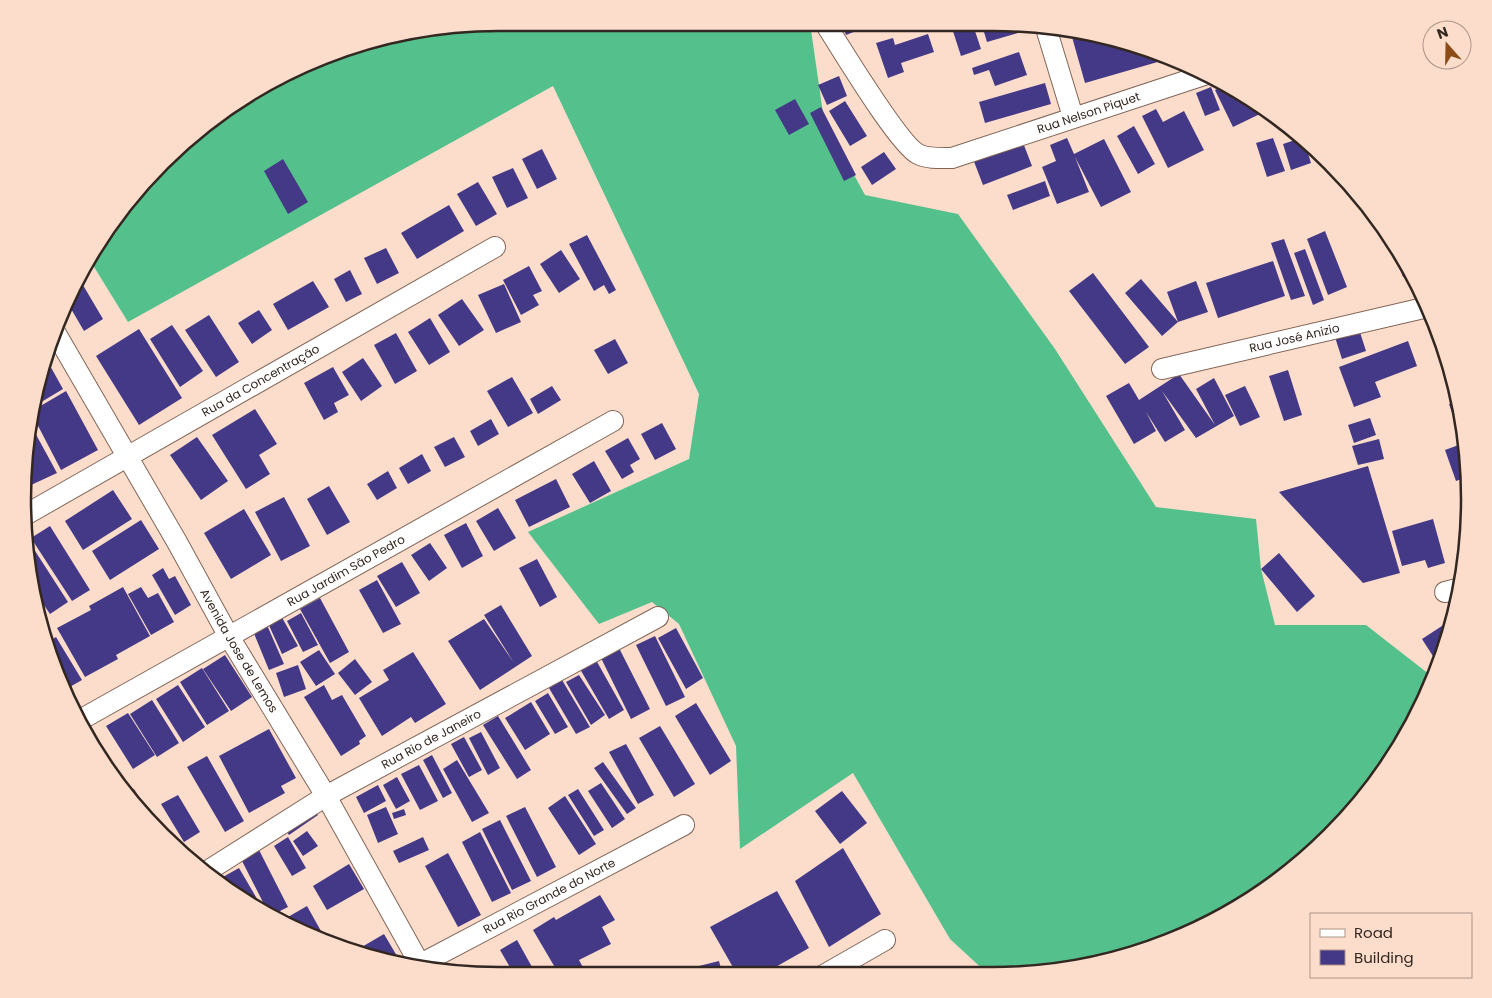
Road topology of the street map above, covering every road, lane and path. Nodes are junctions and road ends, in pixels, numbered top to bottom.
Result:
1 (830, 31) edge
2 (1048, 34) edge
3 (1196, 77) edge
4 (1073, 117) junction
5 (494, 247) dead end
6 (1420, 309) edge
7 (60, 340) edge
8 (1162, 369) dead end
9 (612, 421) dead end
10 (128, 457) junction
11 (31, 512) edge
12 (658, 617) dead end
13 (228, 635) junction
14 (85, 717) edge
15 (326, 796) junction
16 (684, 825) dead end
17 (212, 868) edge
18 (885, 940) dead end
19 (415, 959) edge
20 (429, 962) edge
21 (838, 967) edge

1 - 4 street, Rua Nelson Piquet
2 - 4 street
3 - 4 street, Rua Nelson Piquet
5 - 10 street, Rua da Concentração
6 - 8 street, Rua José Anizio
7 - 10 street, Avenida Jose de Lemos
9 - 13 street, Rua Jardim São Pedro
10 - 11 street, Rua da Concentração
10 - 13 street, Avenida Jose de Lemos
12 - 15 street, Rua Rio de Janeiro
13 - 14 street, Rua Jardim São Pedro
13 - 15 street, Avenida Jose de Lemos
15 - 17 street, Rua Rio de Janeiro
15 - 19 street, Avenida Jose de Lemos
16 - 20 street, Rua Rio Grande do Norte
18 - 21 street

